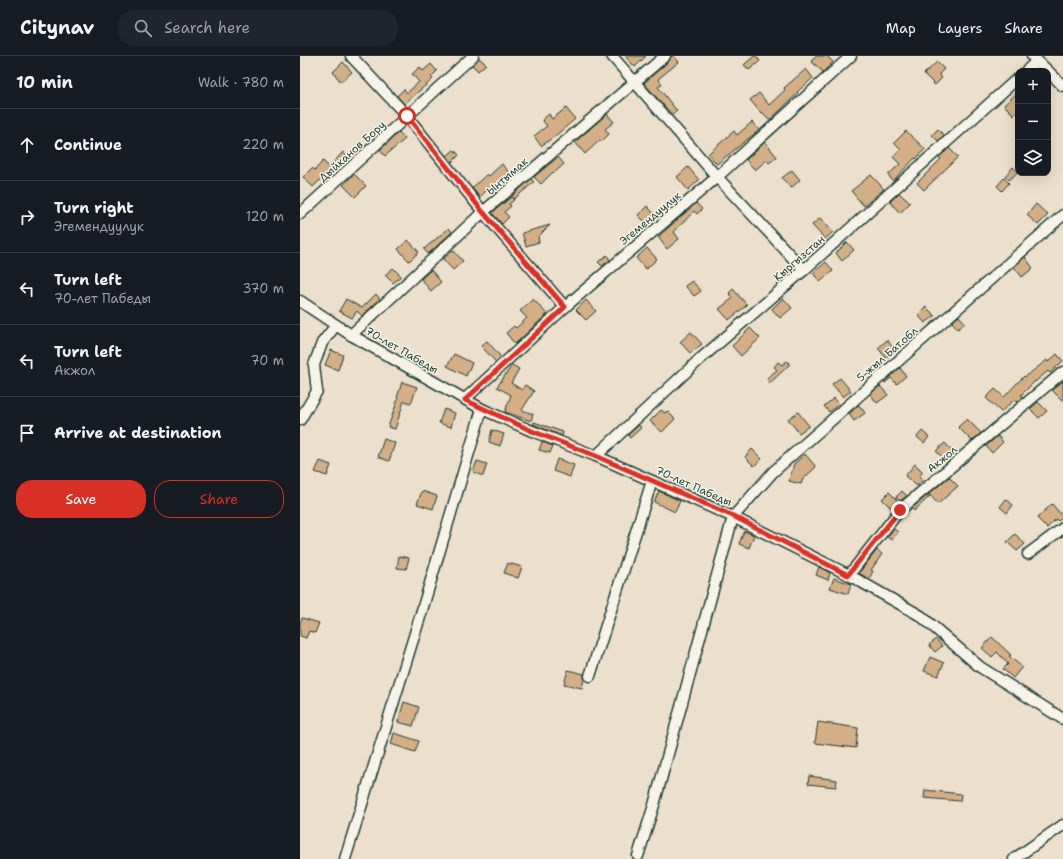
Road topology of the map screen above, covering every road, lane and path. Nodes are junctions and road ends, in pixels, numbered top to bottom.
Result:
1 (351, 56) edge
2 (473, 56) edge
3 (612, 56) edge
4 (665, 56) edge
5 (850, 56) edge
6 (1034, 58) edge
7 (1028, 68) edge
8 (1045, 68) edge
9 (1051, 74) edge
10 (1015, 81) edge
11 (635, 82) junction
12 (1063, 86) edge
13 (407, 116) junction
14 (717, 177) junction
15 (483, 212) junction
16 (300, 214) edge
17 (1063, 215) edge
18 (804, 270) junction
19 (300, 301) edge
20 (565, 307) junction
21 (336, 325) junction
22 (351, 335) junction
23 (1063, 372) edge
24 (465, 400) junction
25 (482, 409) junction
26 (300, 420) edge
27 (596, 456) junction
28 (652, 481) junction
29 (733, 516) junction
30 (1063, 528) edge
31 (1028, 554) dead end
32 (848, 575) junction
33 (590, 676) dead end
34 (1063, 719) edge
35 (1063, 825) edge
36 (638, 856) dead end
37 (345, 859) edge
38 (1014, 859) edge

1 - 13 street
2 - 13 street, Дыйканов Бору
3 - 11 street
4 - 11 street, Ынтымак
5 - 14 street, Эгемендуулук
6 - 7 street
6 - 8 street
9 - 12 street
10 - 18 street, Кыргызстан
11 - 14 street
11 - 15 street, Ынтымак
13 - 15 street
13 - 16 street, Дыйканов Бору
14 - 18 street
14 - 20 street, Эгемендуулук
15 - 20 street
15 - 22 street, Ынтымак
17 - 29 street, 5-жыл Бат.обл
18 - 27 street, Кыргызстан
19 - 21 street, 70-лет Пабеды
20 - 24 street, Эгемендуулук
21 - 22 street, 70-лет Пабеды
21 - 26 street
22 - 24 street, 70-лет Пабеды
23 - 32 street, Акжол
24 - 25 street, 70-лет Пабеды
25 - 27 street, 70-лет Пабеды
25 - 37 street
27 - 28 street, 70-лет Пабеды
28 - 29 street, 70-лет Пабеды
28 - 33 street
29 - 32 street, 70-лет Пабеды
29 - 36 street
30 - 31 street
32 - 34 street, 70-лет Пабеды
35 - 38 street

